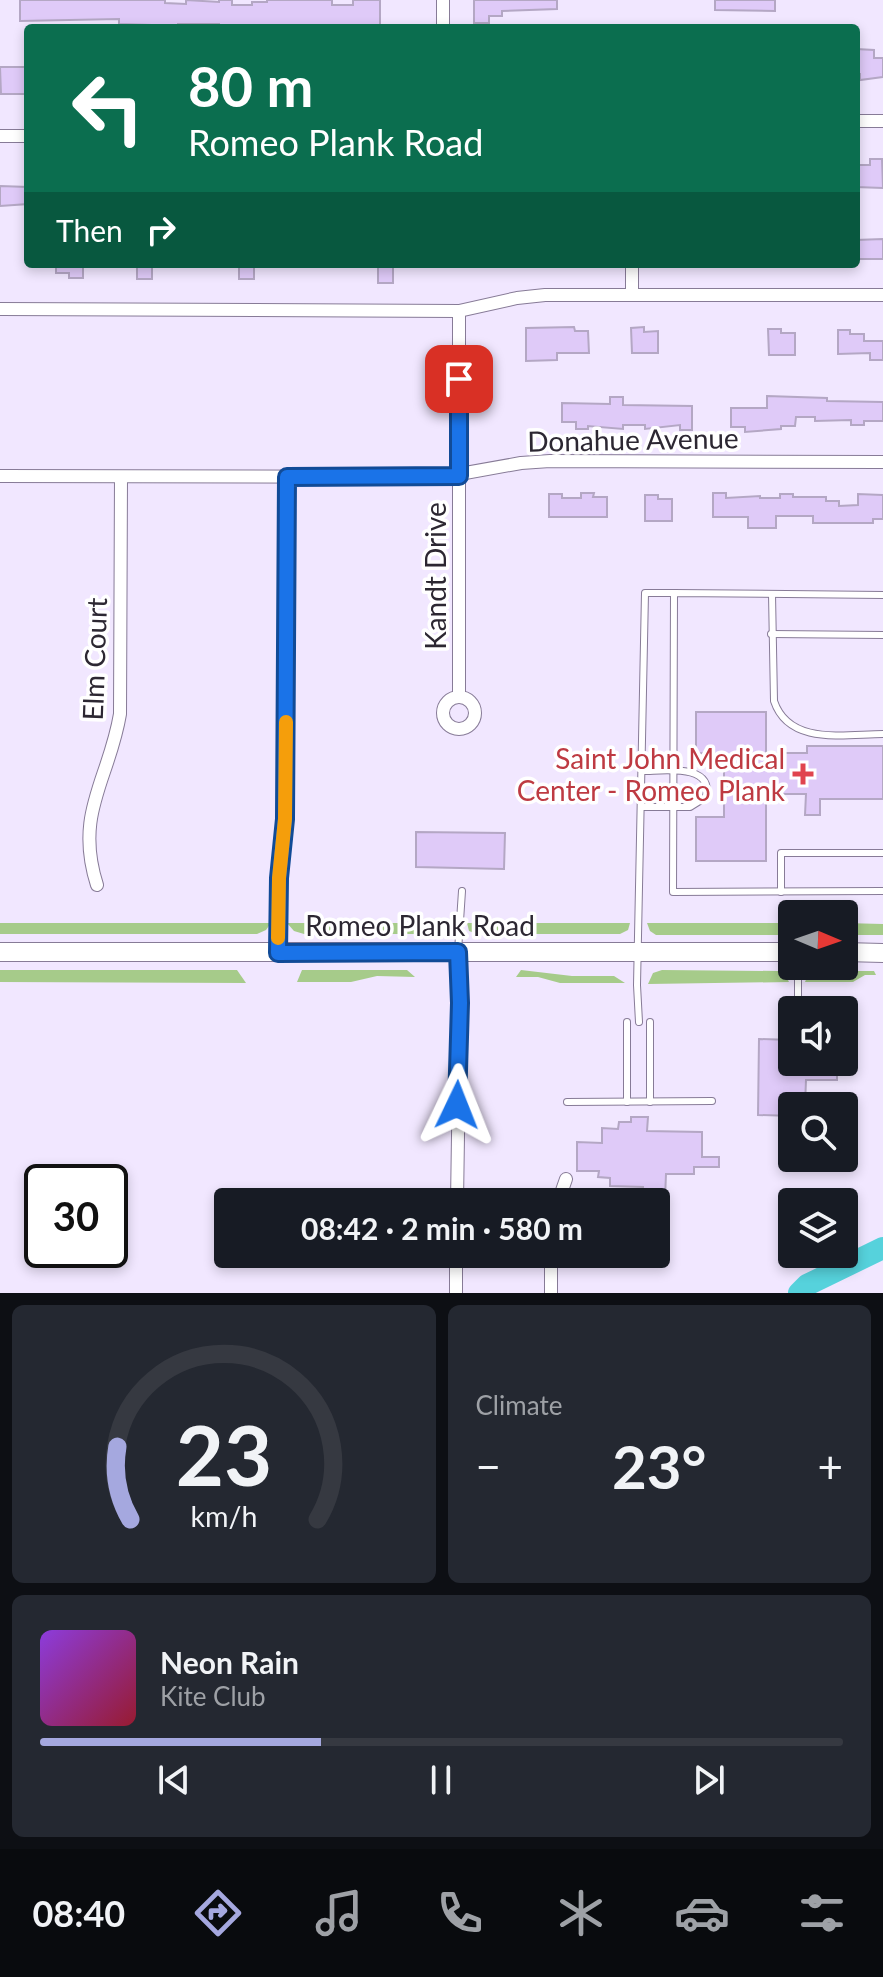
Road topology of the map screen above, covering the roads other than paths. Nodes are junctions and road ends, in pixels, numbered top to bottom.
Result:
1 (443, 0) edge
2 (443, 24) edge
3 (860, 121) edge
4 (883, 121) edge
5 (0, 136) edge
6 (24, 136) edge
7 (632, 268) edge
8 (632, 295) junction
9 (883, 295) edge
10 (0, 309) edge
11 (459, 311) junction
12 (883, 462) edge
13 (0, 476) edge
14 (459, 476) junction
15 (121, 477) junction
16 (287, 477) junction
17 (674, 593) junction
18 (772, 594) junction
19 (883, 595) edge
20 (771, 634) junction
21 (883, 635) edge
22 (459, 697) dead end
23 (883, 734) edge
24 (643, 771) junction
25 (674, 771) junction
26 (642, 807) junction
27 (674, 807) junction
28 (883, 853) edge
29 (97, 885) dead end
30 (462, 891) dead end
31 (883, 891) edge
32 (781, 892) junction
33 (0, 952) edge
34 (458, 952) junction
35 (638, 952) junction
36 (778, 952) edge
37 (858, 952) edge
38 (278, 953) junction
39 (883, 953) edge
40 (627, 1022) dead end
41 (639, 1022) dead end
42 (650, 1022) dead end
43 (712, 1101) dead end
44 (567, 1102) dead end
45 (627, 1102) junction
46 (650, 1102) junction
47 (566, 1179) dead end
48 (457, 1188) edge
49 (563, 1188) edge
50 (456, 1268) edge
51 (551, 1268) edge
52 (456, 1293) edge
53 (551, 1293) edge

1 - 2 street
3 - 4 street
5 - 6 street
7 - 8 street
8 - 9 street
8 - 11 street
10 - 11 street
11 - 14 street, Kandt Drive
12 - 14 street, Donahue Avenue
13 - 15 street, Donahue Avenue
14 - 16 street, Donahue Avenue
14 - 22 street, Kandt Drive
15 - 16 street, Donahue Avenue
15 - 29 street, Elm Court
16 - 38 street
17 - 18 lane
17 - 24 lane
17 - 25 lane
18 - 19 lane
18 - 20 lane
20 - 21 lane
20 - 23 lane
24 - 25 lane
24 - 26 lane
25 - 27 lane
25 - 27 lane
26 - 27 lane
26 - 35 lane
27 - 32 lane
28 - 32 lane
30 - 34 lane
31 - 32 lane
33 - 38 main road, Romeo Plank Road
34 - 35 main road, Romeo Plank Road
34 - 38 main road, Romeo Plank Road
34 - 48 street
35 - 36 main road, Romeo Plank Road
35 - 41 lane
37 - 39 main road
40 - 45 lane
42 - 46 lane
43 - 46 lane
44 - 45 lane
45 - 46 lane
47 - 49 street
50 - 52 street
51 - 53 street

